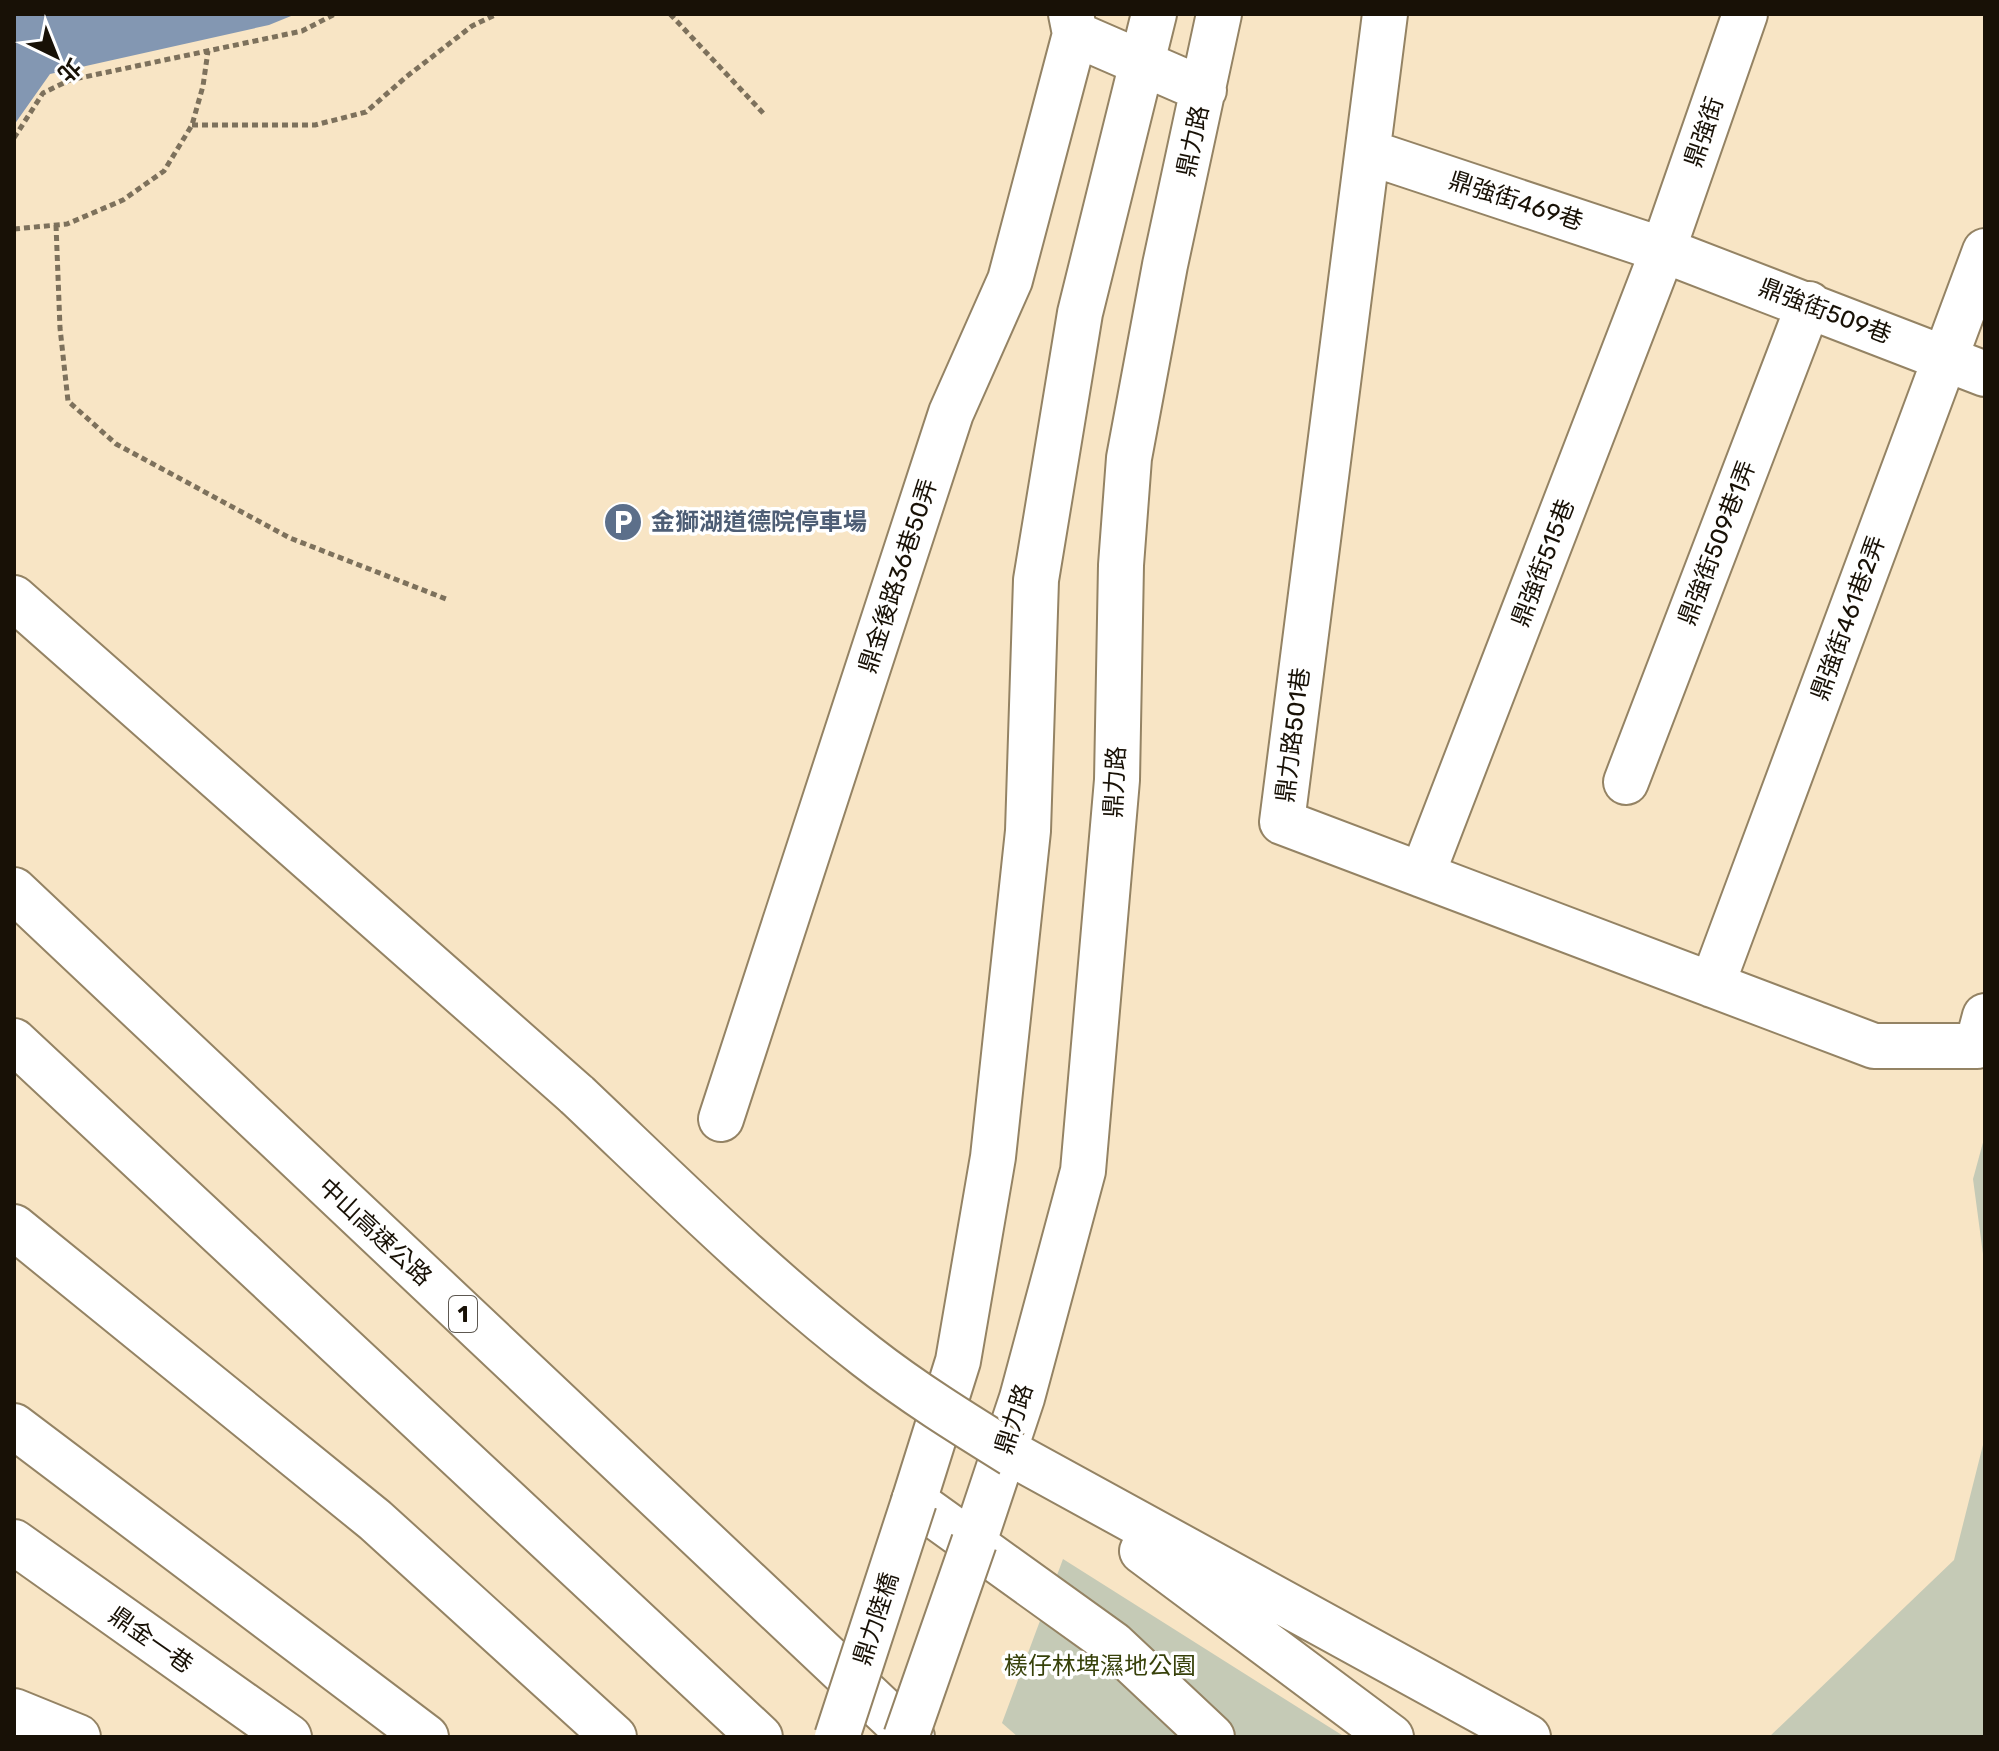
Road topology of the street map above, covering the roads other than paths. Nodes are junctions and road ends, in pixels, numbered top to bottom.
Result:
1 (1154, 14) edge
2 (1219, 14) edge
3 (1385, 14) edge
4 (1745, 14) edge
5 (1073, 24) edge
6 (1143, 62) junction
7 (1204, 90) junction
8 (1368, 152) junction
9 (1663, 250) junction
10 (1985, 251) edge
11 (1809, 304) junction
12 (1945, 358) junction
13 (1985, 374) edge
14 (14, 598) edge
15 (1626, 782) dead end
16 (1422, 875) junction
17 (14, 890) edge
18 (1712, 985) junction
19 (1981, 1031) edge
20 (14, 1041) edge
21 (721, 1119) dead end
22 (14, 1227) edge
23 (14, 1426) edge
24 (1012, 1454) junction
25 (914, 1501) junction
26 (14, 1542) edge
27 (974, 1542) junction
28 (14, 1711) edge
29 (78, 1737) edge
30 (289, 1737) edge
31 (426, 1737) edge
32 (614, 1737) edge
33 (760, 1737) edge
34 (837, 1737) edge
35 (906, 1737) edge
36 (912, 1737) edge
37 (1212, 1737) edge
38 (1391, 1737) edge
39 (1528, 1737) edge

1 - 6 main road
2 - 7 main road, 鼎力路
3 - 8 main road, 鼎力路501巷
4 - 9 main road, 鼎強街
5 - 6 main road
5 - 21 main road, 鼎金後路36巷50弄
6 - 7 main road
6 - 25 main road
7 - 27 main road, 鼎力路
8 - 9 main road, 鼎強街469巷
8 - 16 main road, 鼎力路501巷
9 - 11 main road, 鼎強街509巷
9 - 16 main road, 鼎強街515巷
10 - 12 main road, 鼎強街461巷2弄
11 - 12 main road, 鼎強街509巷
11 - 15 main road, 鼎強街509巷1弄
12 - 13 main road, 鼎強街509巷
12 - 18 main road, 鼎強街461巷2弄
14 - 24 main road, bridge
16 - 18 main road, 鼎力路501巷
17 - 36 main road, 中山高速公路 / 1
18 - 19 main road, 鼎力路501巷
20 - 33 main road
22 - 32 main road
23 - 31 main road
24 - 38 main road
24 - 39 main road
25 - 27 main road
25 - 34 main road, 鼎力陸橋, bridge
26 - 30 main road, 鼎金一巷
27 - 35 main road, bridge
27 - 37 main road
28 - 29 main road

